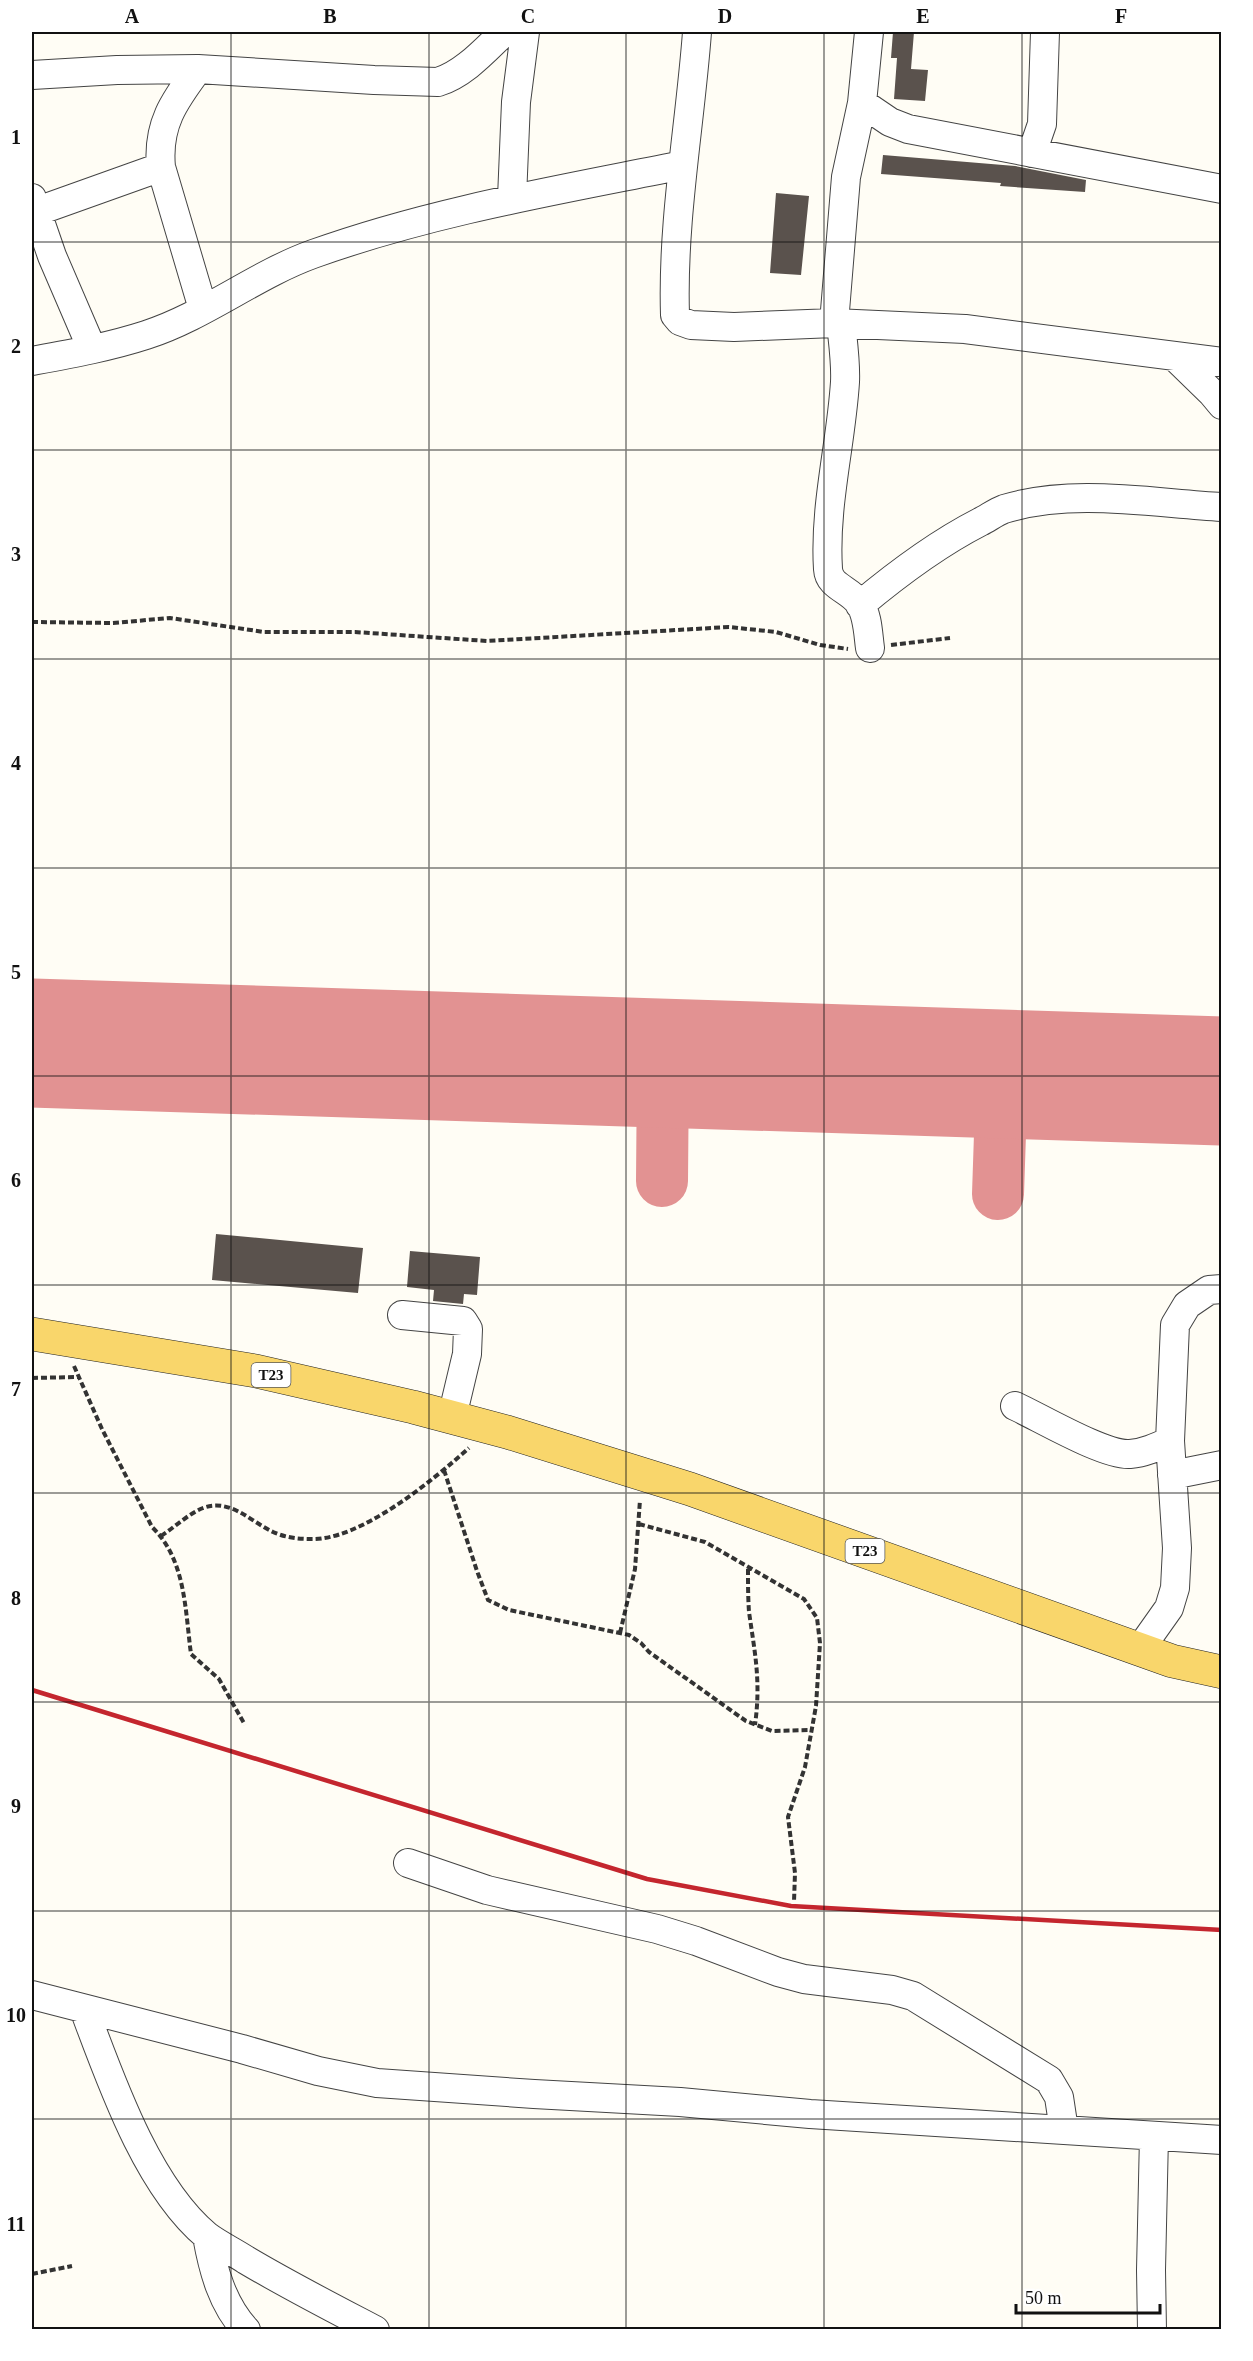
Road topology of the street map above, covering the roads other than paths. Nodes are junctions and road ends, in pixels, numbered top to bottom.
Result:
1 (504, 32) edge
2 (525, 32) edge
3 (698, 32) edge
4 (869, 32) edge
5 (1045, 32) edge
6 (198, 69) junction
7 (32, 75) edge
8 (862, 103) junction
9 (1032, 153) junction
10 (683, 165) junction
11 (161, 167) junction
12 (1221, 189) edge
13 (512, 198) junction
14 (33, 205) edge
15 (203, 309) junction
16 (838, 323) junction
17 (92, 349) junction
18 (1174, 356) junction
19 (32, 361) edge
20 (1221, 362) edge
21 (1221, 405) edge
22 (1221, 507) edge
23 (860, 605) junction
24 (870, 648) road end
25 (1221, 1289) edge
26 (402, 1315) dead end
27 (32, 1334) edge
28 (1015, 1406) dead end
29 (452, 1417) junction
30 (1170, 1441) junction
31 (1221, 1465) edge
32 (1172, 1475) junction
33 (1140, 1649) junction
34 (1221, 1672) edge
35 (408, 1863) dead end
36 (32, 1995) edge
37 (84, 2009) junction
38 (1065, 2130) junction
39 (1154, 2136) junction
40 (1221, 2140) edge
41 (207, 2236) junction
42 (246, 2330) edge
43 (375, 2330) edge
44 (1152, 2330) edge

1 - 6 street
2 - 13 street
3 - 10 street
4 - 8 street
5 - 9 street
6 - 7 street
6 - 11 street
8 - 9 street
8 - 16 street
9 - 12 street
10 - 13 street
10 - 16 street
11 - 14 street
11 - 15 street
13 - 15 street
14 - 17 street
15 - 17 street
16 - 18 street
16 - 23 street
17 - 19 street
18 - 20 street
18 - 21 street
22 - 23 street
23 - 24 street
25 - 30 street
26 - 29 street
27 - 29 main road, T23
28 - 30 street
29 - 33 main road, T23
30 - 32 street
31 - 32 street
32 - 33 street
33 - 34 main road, T23
35 - 38 street
36 - 37 street
37 - 38 street
37 - 41 street
38 - 39 street
39 - 40 street
39 - 44 street
41 - 42 street
41 - 43 street

